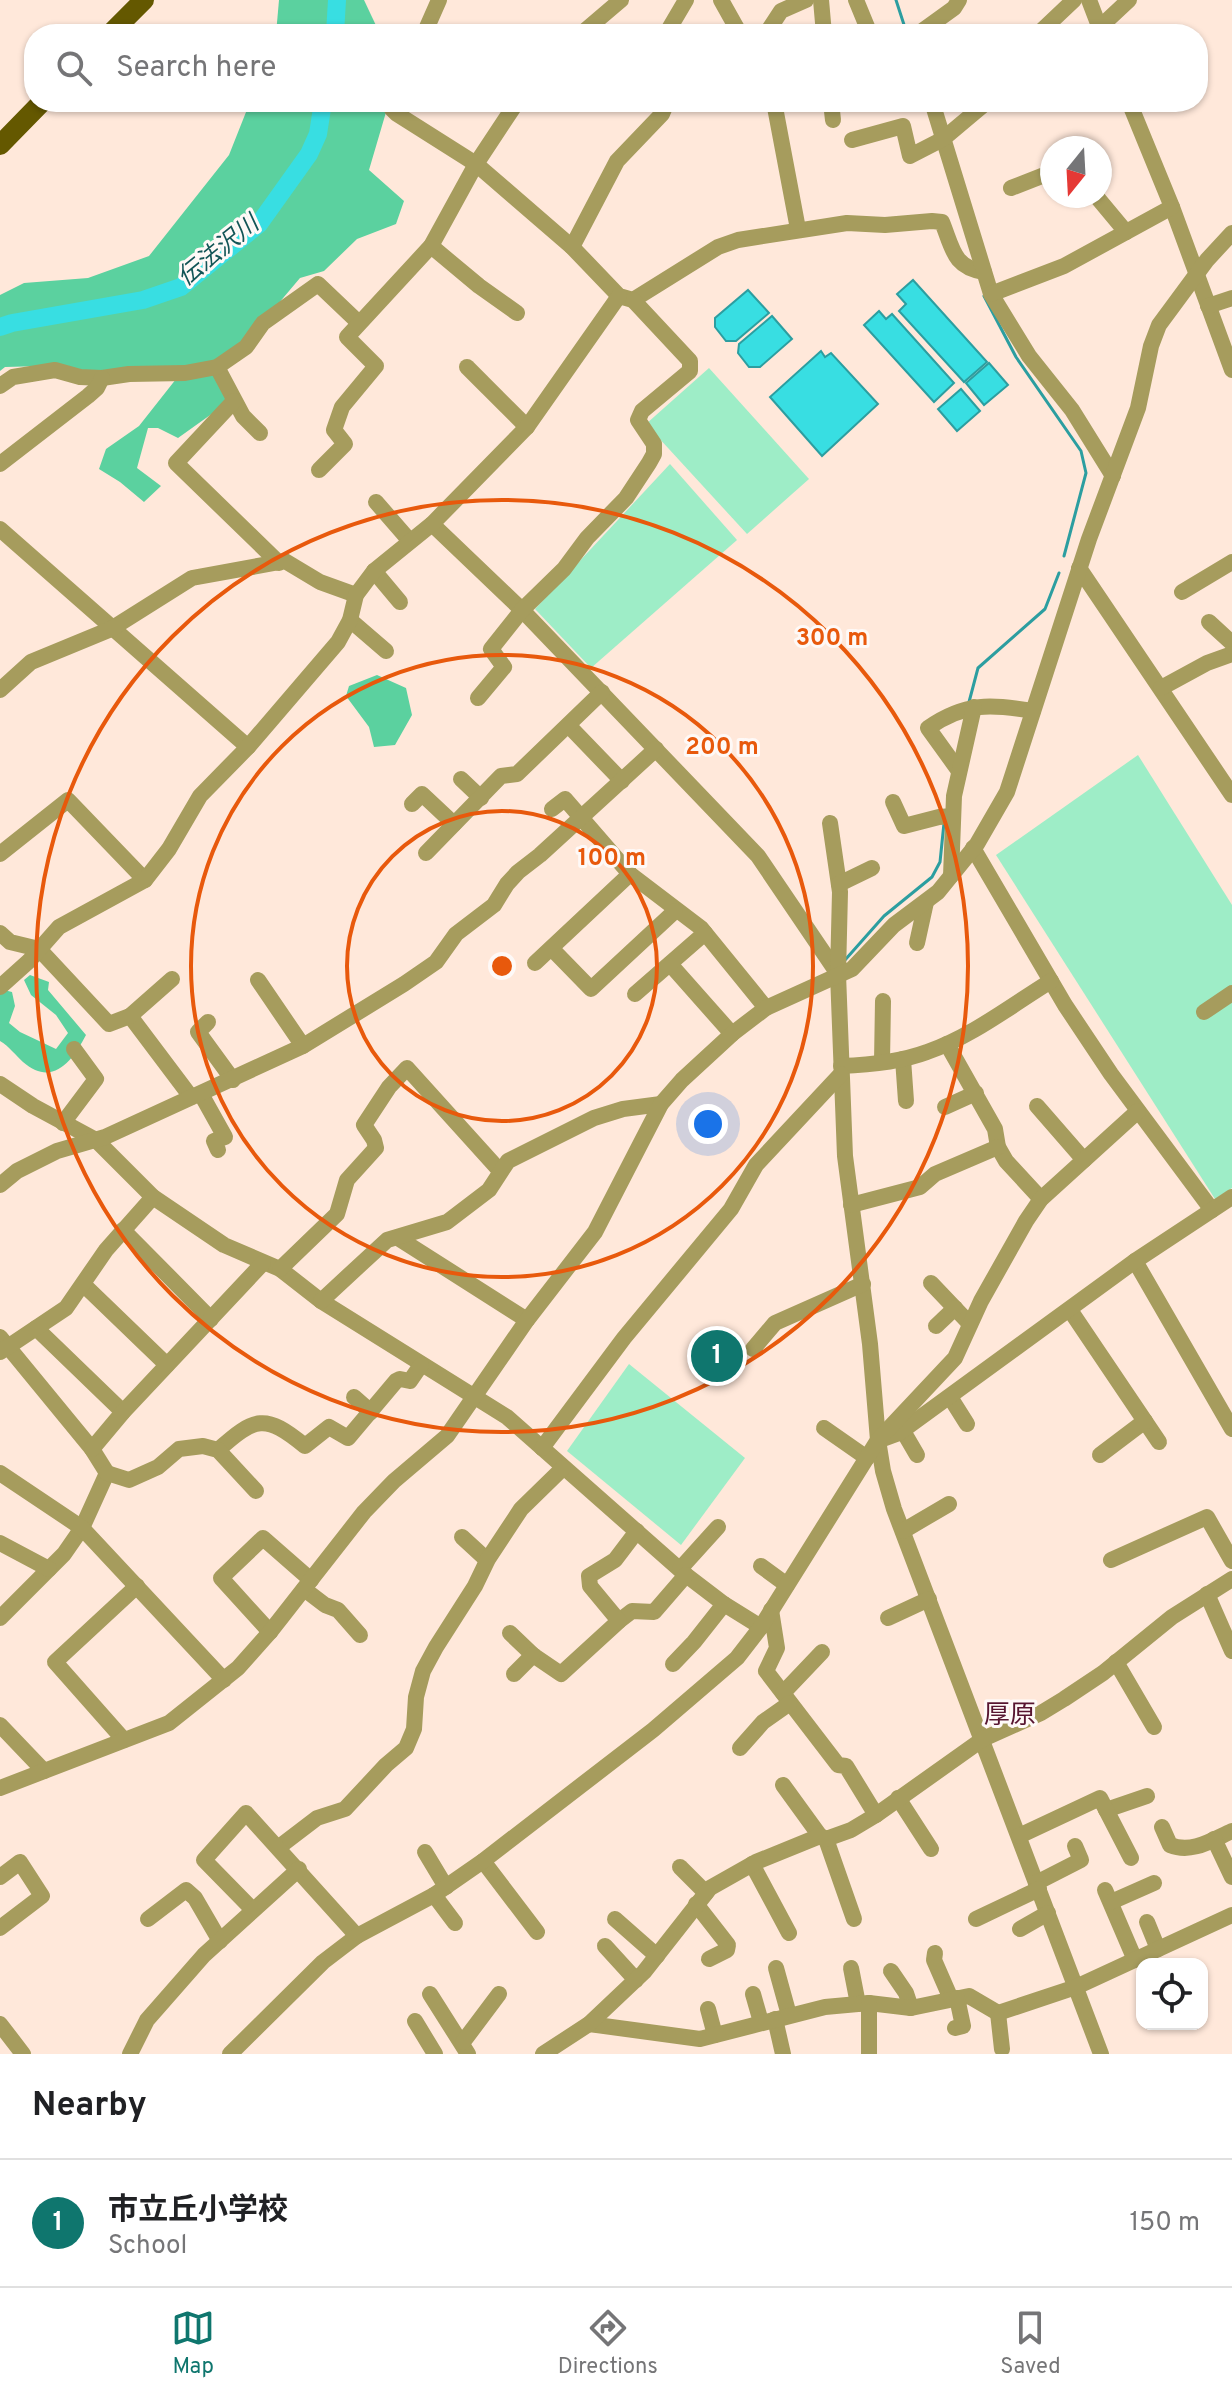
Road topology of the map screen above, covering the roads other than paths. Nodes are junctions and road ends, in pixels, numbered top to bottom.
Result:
1 (144, 0) edge
2 (439, 0) edge
3 (621, 0) edge
4 (686, 0) edge
5 (721, 0) edge
6 (806, 0) edge
7 (821, 0) edge
8 (856, 0) edge
9 (959, 0) edge
10 (1074, 0) edge
11 (1089, 0) edge
12 (1129, 0) edge
13 (120, 24) edge
14 (428, 24) edge
15 (593, 24) edge
16 (672, 24) edge
17 (734, 24) edge
18 (773, 24) edge
19 (823, 24) edge
20 (866, 24) edge
21 (932, 24) edge
22 (1049, 24) edge
23 (1098, 24) edge
24 (1107, 24) edge
25 (32, 112) edge
26 (395, 112) edge
27 (510, 112) edge
28 (663, 112) edge
29 (776, 112) edge
30 (832, 112) edge
31 (935, 112) edge
32 (975, 112) edge
33 (1133, 112) edge
34 (833, 120) dead end
35 (943, 139) junction
36 (852, 140) dead end
37 (0, 145) edge
38 (476, 164) junction
39 (1040, 177) edge
40 (1011, 188) dead end
41 (1172, 207) junction
42 (1106, 208) edge
43 (798, 229) junction
44 (1126, 232) junction
45 (1232, 233) edge
46 (431, 246) junction
47 (572, 247) junction
48 (984, 272) junction
49 (1197, 276) junction
50 (991, 294) junction
51 (626, 298) junction
52 (1232, 298) edge
53 (1208, 306) junction
54 (517, 313) dead end
55 (359, 323) junction
56 (217, 367) junction
57 (467, 367) dead end
58 (1232, 369) edge
59 (102, 378) junction
60 (0, 386) edge
61 (234, 401) junction
62 (527, 427) junction
63 (260, 433) dead end
64 (0, 464) edge
65 (319, 470) dead end
66 (1113, 476) junction
67 (376, 502) dead end
68 (432, 524) junction
69 (0, 529) edge
70 (409, 540) junction
71 (1232, 562) edge
72 (279, 563) junction
73 (1079, 568) junction
74 (374, 571) junction
75 (1182, 592) dead end
76 (356, 595) junction
77 (400, 602) dead end
78 (522, 610) junction
79 (350, 620) junction
80 (1209, 622) dead end
81 (111, 629) junction
82 (1232, 643) edge
83 (386, 651) dead end
84 (1232, 654) edge
85 (1161, 688) junction
86 (0, 690) edge
87 (602, 692) junction
88 (478, 698) dead end
89 (969, 709) junction
90 (1033, 711) junction
91 (569, 726) junction
92 (248, 747) junction
93 (656, 749) junction
94 (956, 767) junction
95 (461, 779) dead end
96 (622, 781) junction
97 (1232, 795) edge
98 (481, 798) junction
99 (893, 802) dead end
100 (412, 804) dead end
101 (552, 809) dead end
102 (948, 816) junction
103 (582, 817) junction
104 (830, 823) dead end
105 (454, 824) junction
106 (973, 848) junction
107 (426, 853) dead end
108 (0, 854) edge
109 (872, 868) dead end
110 (630, 874) junction
111 (951, 876) junction
112 (145, 880) junction
113 (839, 884) junction
114 (926, 902) junction
115 (675, 911) junction
116 (0, 933) edge
117 (705, 933) junction
118 (917, 943) dead end
119 (39, 949) junction
120 (552, 949) junction
121 (535, 963) dead end
122 (670, 964) junction
123 (843, 972) junction
124 (172, 979) dead end
125 (258, 980) dead end
126 (1051, 981) junction
127 (0, 987) edge
128 (1232, 993) edge
129 (635, 994) dead end
130 (883, 1001) dead end
131 (766, 1008) junction
132 (1204, 1012) dead end
133 (130, 1016) junction
134 (208, 1022) dead end
135 (732, 1034) junction
136 (947, 1044) junction
137 (303, 1046) junction
138 (74, 1049) dead end
139 (903, 1059) junction
140 (882, 1062) junction
141 (846, 1068) junction
142 (233, 1080) junction
143 (0, 1084) edge
144 (976, 1093) junction
145 (196, 1096) junction
146 (906, 1101) dead end
147 (661, 1104) junction
148 (1037, 1106) dead end
149 (945, 1107) dead end
150 (1138, 1111) junction
151 (63, 1123) junction
152 (96, 1140) junction
153 (998, 1147) junction
154 (218, 1150) dead end
155 (1084, 1160) junction
156 (500, 1171) junction
157 (0, 1185) edge
158 (153, 1197) junction
159 (1232, 1197) edge
160 (1041, 1199) junction
161 (858, 1203) junction
162 (1212, 1210) junction
163 (123, 1230) junction
164 (398, 1238) junction
165 (1135, 1261) junction
166 (263, 1263) junction
167 (280, 1269) junction
168 (931, 1283) dead end
169 (863, 1284) junction
170 (84, 1285) junction
171 (321, 1301) junction
172 (955, 1308) junction
173 (1070, 1310) junction
174 (211, 1319) junction
175 (527, 1320) junction
176 (970, 1324) junction
177 (936, 1326) dead end
178 (36, 1328) junction
179 (2, 1345) edge
180 (753, 1349) dead end
181 (167, 1365) junction
182 (421, 1365) junction
183 (354, 1397) dead end
184 (950, 1397) junction
185 (473, 1399) junction
186 (123, 1412) junction
187 (371, 1412) junction
188 (1145, 1421) junction
189 (967, 1424) dead end
190 (824, 1428) dead end
191 (1232, 1429) edge
192 (903, 1431) junction
193 (878, 1440) junction
194 (1159, 1442) dead end
195 (542, 1448) junction
196 (92, 1449) junction
197 (218, 1450) junction
198 (917, 1455) dead end
199 (1100, 1455) dead end
200 (867, 1458) junction
201 (563, 1468) junction
202 (0, 1473) edge
203 (107, 1473) junction
204 (256, 1491) dead end
205 (949, 1504) dead end
206 (718, 1527) dead end
207 (82, 1528) junction
208 (637, 1531) junction
209 (903, 1531) junction
210 (462, 1537) dead end
211 (0, 1543) edge
212 (487, 1560) junction
213 (1111, 1560) dead end
214 (1232, 1561) edge
215 (761, 1566) dead end
216 (49, 1569) junction
217 (683, 1572) junction
218 (1232, 1579) edge
219 (308, 1584) junction
220 (787, 1585) junction
221 (137, 1586) junction
222 (1207, 1594) junction
223 (929, 1599) junction
224 (724, 1604) junction
225 (771, 1610) junction
226 (0, 1618) edge
227 (888, 1618) dead end
228 (619, 1621) junction
229 (761, 1627) junction
230 (270, 1632) junction
231 (510, 1633) dead end
232 (360, 1635) dead end
233 (1232, 1651) edge
234 (822, 1652) dead end
235 (533, 1655) junction
236 (1116, 1662) junction
237 (673, 1664) dead end
238 (514, 1674) dead end
239 (224, 1680) junction
240 (786, 1698) junction
241 (0, 1725) edge
242 (1154, 1727) dead end
243 (983, 1739) junction
244 (124, 1740) junction
245 (740, 1748) dead end
246 (44, 1771) junction
247 (783, 1785) dead end
248 (0, 1788) edge
249 (1147, 1796) dead end
250 (898, 1798) junction
251 (1106, 1810) junction
252 (876, 1815) junction
253 (1162, 1827) dead end
254 (1232, 1831) edge
255 (1019, 1836) junction
256 (823, 1837) junction
257 (1214, 1839) junction
258 (1075, 1846) dead end
259 (279, 1847) junction
260 (931, 1849) dead end
261 (425, 1852) dead end
262 (1131, 1858) dead end
263 (483, 1861) junction
264 (1228, 1862) edge
265 (752, 1864) junction
266 (680, 1867) dead end
267 (299, 1869) junction
268 (0, 1877) edge
269 (1232, 1877) edge
270 (1154, 1883) dead end
271 (1038, 1886) junction
272 (440, 1891) junction
273 (701, 1898) junction
274 (253, 1910) junction
275 (1048, 1913) junction
276 (1232, 1915) edge
277 (148, 1919) dead end
278 (615, 1919) dead end
279 (854, 1919) dead end
280 (976, 1919) dead end
281 (1147, 1922) dead end
282 (455, 1923) dead end
283 (0, 1928) edge
284 (1020, 1929) dead end
285 (537, 1932) dead end
286 (789, 1933) dead end
287 (357, 1936) junction
288 (220, 1941) junction
289 (605, 1946) dead end
290 (1158, 1949) junction
291 (935, 1953) dead end
292 (657, 1956) junction
293 (709, 1959) dead end
294 (1135, 1960) junction
295 (776, 1968) dead end
296 (851, 1968) dead end
297 (891, 1971) dead end
298 (636, 1980) junction
299 (776, 1987) dead end
300 (1076, 1987) junction
301 (430, 1994) dead end
302 (499, 1994) dead end
303 (753, 1994) dead end
304 (954, 1999) junction
305 (864, 2004) junction
306 (911, 2008) junction
307 (708, 2009) dead end
308 (998, 2013) junction
309 (777, 2018) junction
310 (415, 2021) dead end
311 (0, 2024) edge
312 (589, 2024) junction
313 (955, 2028) dead end
314 (646, 2031) junction
315 (708, 2037) junction
316 (465, 2048) edge
317 (656, 2049) dead end
318 (1002, 2049) dead end
319 (23, 2054) edge
320 (130, 2054) edge
321 (230, 2054) edge
322 (435, 2054) edge
323 (543, 2054) edge
324 (690, 2054) edge
325 (783, 2054) edge
326 (869, 2054) edge
327 (1101, 2054) edge

1 - 13 main road
2 - 14 street
3 - 15 street
4 - 16 street
5 - 17 street
6 - 18 street
7 - 19 street
8 - 20 street
9 - 21 street
10 - 22 street
11 - 23 street
12 - 24 street
25 - 37 main road
26 - 38 street
27 - 38 street
28 - 47 street
29 - 43 street
30 - 34 street
31 - 35 street
32 - 35 street
33 - 41 street
35 - 36 street
35 - 48 street
38 - 46 street
38 - 47 street
39 - 40 street
41 - 44 street
41 - 49 street
42 - 44 street
43 - 48 street
43 - 51 street
44 - 50 street
45 - 49 street
46 - 54 street
46 - 55 street
47 - 51 street
48 - 50 street
49 - 53 street
49 - 66 street
50 - 66 street
51 - 62 street
51 - 78 street
52 - 53 street
53 - 58 street
55 - 56 street
55 - 65 street
56 - 59 street
56 - 61 street
57 - 62 street
59 - 60 street
59 - 64 street
61 - 63 street
61 - 72 street
62 - 68 street
66 - 73 street
67 - 70 street
68 - 70 street
68 - 78 street
69 - 81 street
70 - 74 street
71 - 75 street
72 - 76 street
72 - 81 street
73 - 85 street
73 - 90 street
74 - 76 street
74 - 77 street
76 - 79 street
78 - 87 street
78 - 88 street
79 - 83 street
79 - 92 street
80 - 82 street
81 - 86 street
81 - 92 street
84 - 85 street
85 - 97 street
87 - 91 street
87 - 93 street
89 - 90 street
89 - 94 street
89 - 94 street
90 - 106 street
91 - 96 street
91 - 98 street
92 - 112 street
93 - 96 street
93 - 123 street
94 - 102 street
95 - 98 street
96 - 103 street
98 - 105 street
99 - 102 street
100 - 105 street
101 - 103 street
102 - 111 street
103 - 110 street
103 - 137 street
104 - 113 street
105 - 107 street
106 - 111 street
106 - 126 street
108 - 112 street
109 - 113 street
110 - 115 street
110 - 120 street
111 - 114 street
112 - 119 street
113 - 123 street
114 - 118 street
114 - 123 street
115 - 117 street
115 - 120 street
116 - 119 street
117 - 122 street
117 - 131 street
119 - 127 street
119 - 133 street
120 - 121 street
122 - 129 street
122 - 135 street
123 - 131 street
123 - 141 street
124 - 133 street
125 - 137 street
126 - 136 street
126 - 150 street
128 - 132 street
130 - 140 street
131 - 135 street
133 - 145 street
134 - 142 street
135 - 147 street
136 - 139 street
136 - 144 street
137 - 142 street
138 - 151 street
139 - 140 street
139 - 146 street
140 - 141 street
141 - 161 street
141 - 195 street
142 - 145 street
143 - 151 street
144 - 149 street
144 - 153 street
145 - 152 street
145 - 154 street
147 - 156 street
147 - 175 street
148 - 155 street
150 - 155 street
150 - 162 street
151 - 152 street
152 - 157 street
152 - 158 street
153 - 160 street
153 - 161 street
155 - 160 street
156 - 164 street
156 - 167 street
158 - 163 street
158 - 166 street
159 - 162 street
160 - 176 street
161 - 169 street
162 - 165 street
163 - 170 street
163 - 174 street
164 - 171 street
164 - 175 street
165 - 173 street
165 - 191 street
166 - 167 street
166 - 174 street
167 - 171 street
168 - 172 street
169 - 180 street
169 - 193 street
170 - 178 street
170 - 181 street
171 - 182 street
172 - 176 street
172 - 177 street
173 - 184 street
173 - 188 street
174 - 181 street
175 - 185 street
176 - 193 street
178 - 179 street
178 - 186 street
179 - 196 street
181 - 186 street
182 - 185 street
182 - 187 street
183 - 187 street
184 - 189 street
184 - 192 street
185 - 195 street
185 - 219 street
186 - 196 street
187 - 197 street
188 - 194 street
188 - 199 street
190 - 200 street
192 - 193 street
192 - 198 street
193 - 200 street
193 - 209 street
195 - 201 street
196 - 203 street
197 - 203 street
197 - 204 street
200 - 220 street
201 - 208 street
201 - 212 street
202 - 207 street
203 - 207 street
205 - 209 street
206 - 217 street
207 - 216 street
207 - 221 street
208 - 217 street
208 - 228 street
209 - 223 street
210 - 212 street
211 - 216 street
212 - 259 street
213 - 214 street
215 - 220 street
216 - 226 street
217 - 224 street
217 - 228 street
218 - 222 street
219 - 230 street
219 - 230 street
219 - 232 street
220 - 225 street
221 - 239 street
221 - 244 street
222 - 233 street
222 - 236 street
223 - 227 street
223 - 243 street
224 - 229 street
224 - 237 street
225 - 229 street
225 - 240 street
228 - 235 street
229 - 263 street
230 - 239 street
231 - 235 street
234 - 240 street
235 - 238 street
236 - 242 street
236 - 243 street
239 - 244 street
240 - 245 street
240 - 252 street
241 - 246 street
243 - 250 street
243 - 255 street
244 - 246 street
246 - 248 street
247 - 256 street
249 - 251 street
250 - 252 street
250 - 260 street
251 - 255 street
251 - 262 street
252 - 256 street
253 - 257 street
254 - 257 street
255 - 271 street
256 - 265 street
256 - 279 street
257 - 264 street
258 - 271 street
259 - 267 street
259 - 274 street
261 - 272 street
263 - 272 street
263 - 285 street
264 - 269 street
265 - 273 street
265 - 286 street
266 - 273 street
267 - 274 street
267 - 287 street
268 - 283 street
270 - 294 street
271 - 275 street
271 - 280 street
272 - 282 street
272 - 287 street
273 - 292 street
273 - 293 street
274 - 288 street
275 - 284 street
275 - 300 street
276 - 290 street
277 - 288 street
278 - 292 street
281 - 290 street
287 - 321 street
288 - 320 street
289 - 298 street
290 - 294 street
291 - 304 street
292 - 298 street
294 - 300 street
295 - 309 street
296 - 305 street
297 - 306 street
298 - 312 street
299 - 309 street
300 - 308 street
300 - 327 street
301 - 316 street
302 - 316 street
303 - 309 street
304 - 306 street
304 - 308 street
304 - 313 street
305 - 306 street
305 - 309 street
305 - 326 street
307 - 315 street
308 - 318 street
309 - 315 street
309 - 325 street
310 - 322 street
311 - 319 street
312 - 314 street
312 - 323 street
314 - 315 street
314 - 317 street
315 - 324 street

